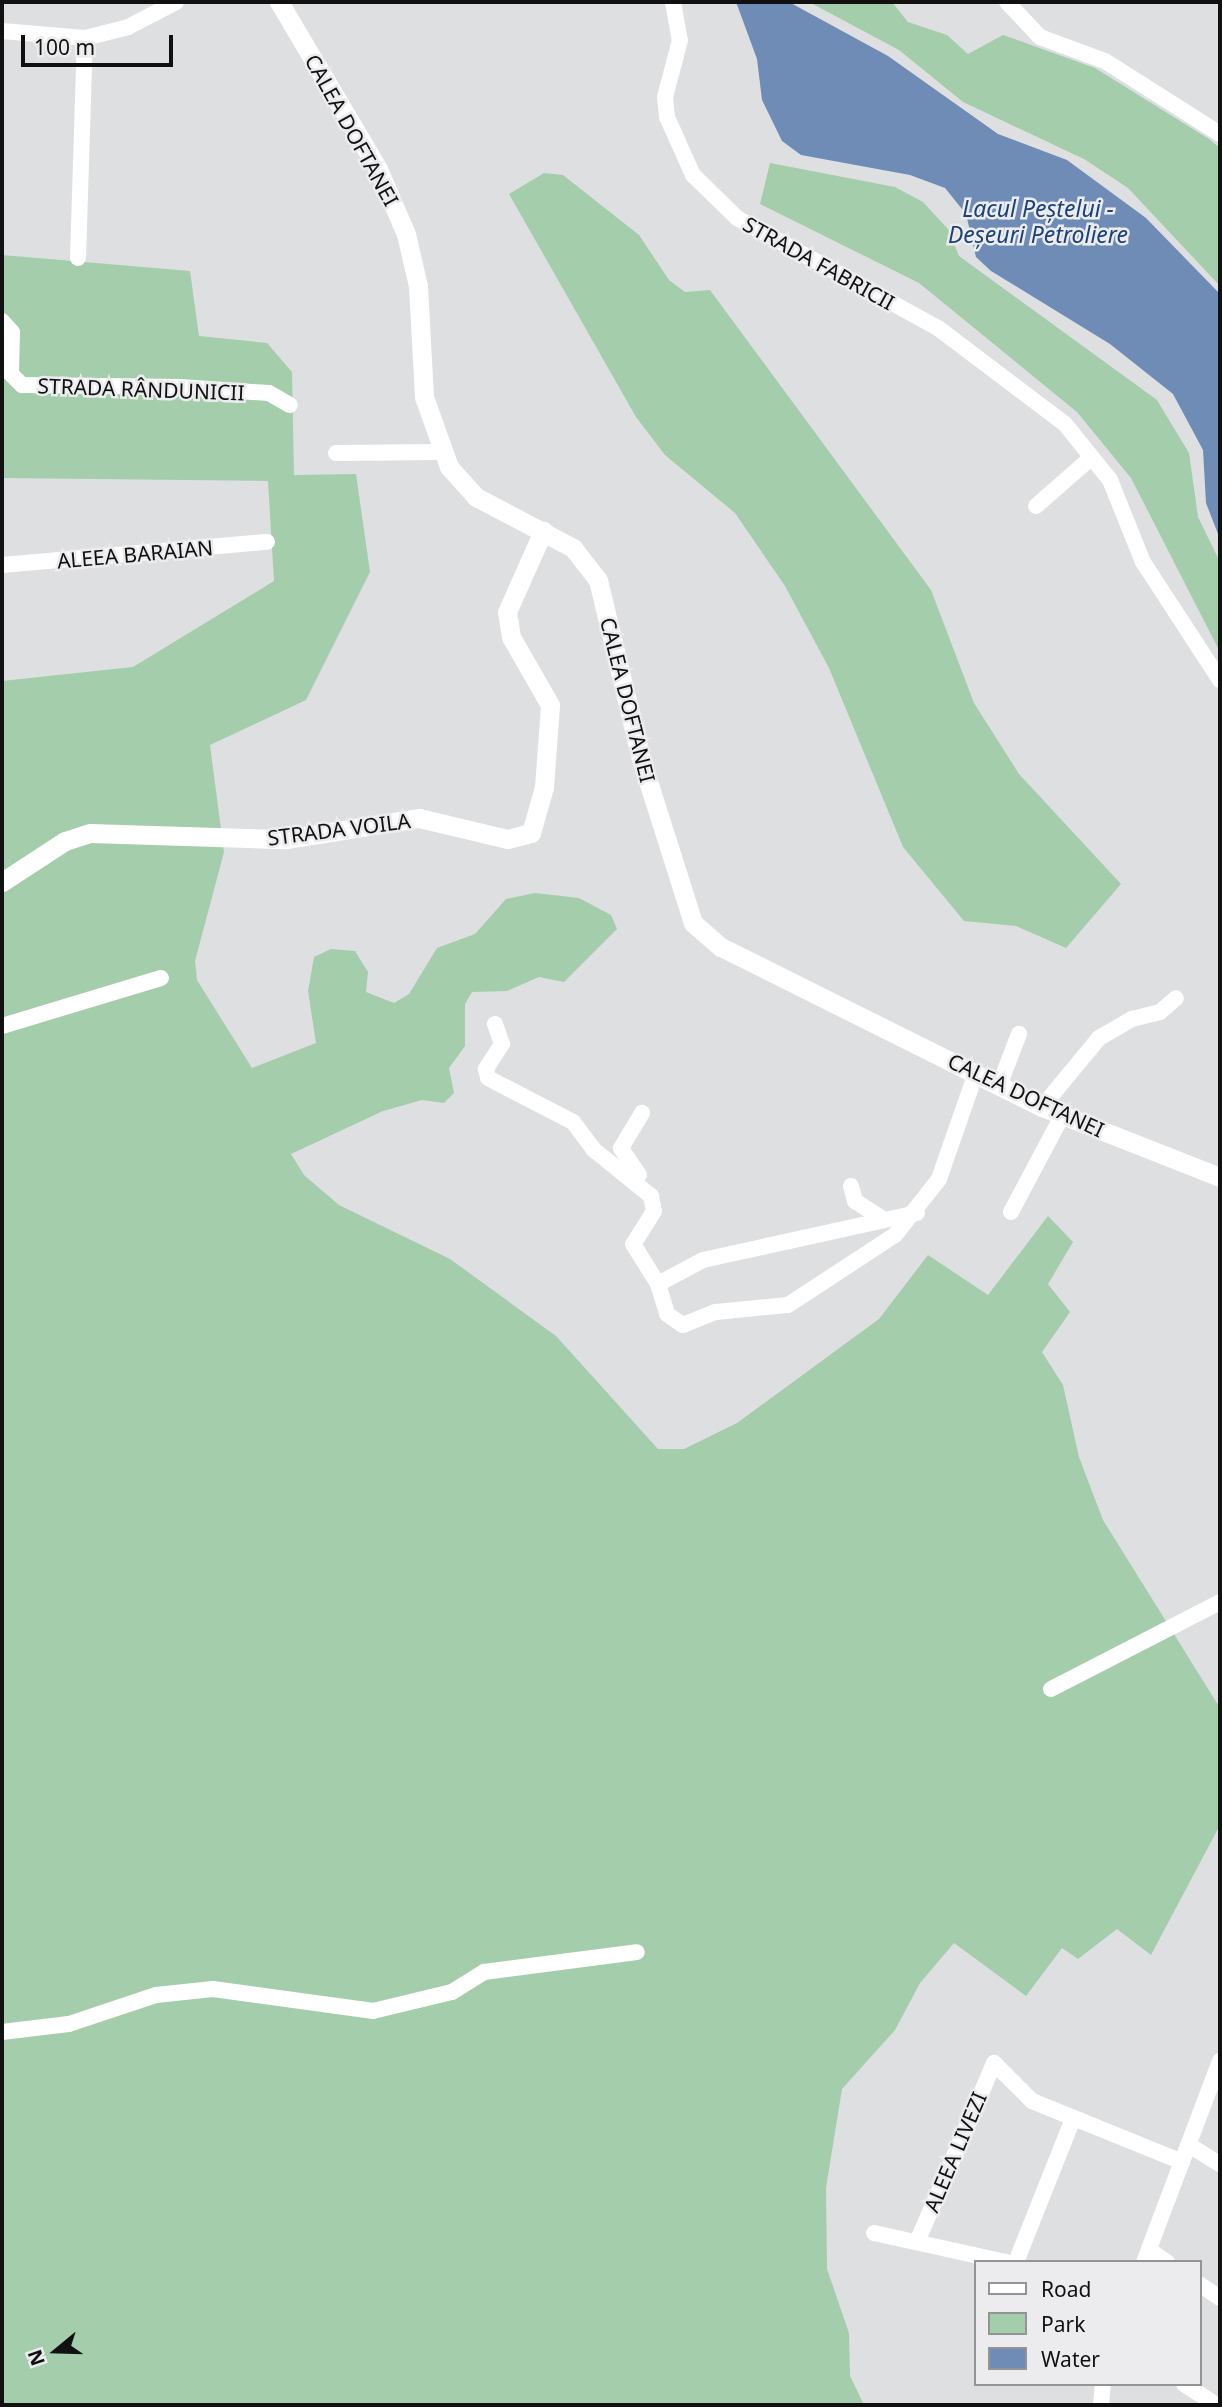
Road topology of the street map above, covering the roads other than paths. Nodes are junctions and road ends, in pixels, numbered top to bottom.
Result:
1 (176, 2) edge
2 (279, 2) edge
3 (673, 2) edge
4 (1013, 5) edge
5 (2, 31) edge
6 (85, 38) junction
7 (1220, 134) edge
8 (78, 258) dead end
9 (2, 321) edge
10 (290, 405) dead end
11 (441, 452) junction
12 (336, 453) dead end
13 (1092, 457) junction
14 (1036, 506) dead end
15 (542, 531) junction
16 (267, 542) dead end
17 (2, 565) edge
18 (1220, 680) edge
19 (5, 876) edge
20 (162, 978) dead end
21 (1176, 998) dead end
22 (495, 1024) dead end
23 (2, 1026) edge
24 (1019, 1034) dead end
25 (976, 1073) junction
26 (999, 1086) junction
27 (1042, 1107) junction
28 (642, 1113) dead end
29 (1062, 1116) junction
30 (1220, 1177) edge
31 (850, 1186) dead end
32 (651, 1196) junction
33 (1011, 1212) dead end
34 (917, 1213) junction
35 (883, 1219) junction
36 (658, 1284) junction
37 (1220, 1602) edge
38 (1051, 1689) dead end
39 (637, 1952) dead end
40 (2, 2032) edge
41 (1220, 2061) edge
42 (1072, 2120) junction
43 (1189, 2145) junction
44 (1182, 2162) junction
45 (1220, 2164) edge
46 (874, 2233) dead end
47 (917, 2242) junction
48 (1147, 2256) edge
49 (997, 2260) edge
50 (1017, 2260) edge
51 (1201, 2285) edge
52 (1220, 2298) edge
53 (1103, 2386) edge
54 (1187, 2386) edge
55 (1101, 2405) edge
56 (1216, 2405) edge

1 - 6 street
2 - 11 main road, CALEA DOFTANEI
3 - 13 street, STRADA FABRICII
4 - 7 street
5 - 6 street
6 - 8 street
9 - 10 street, STRADA RÂNDUNICII
11 - 12 street
11 - 15 main road, CALEA DOFTANEI
13 - 14 street
13 - 18 street, STRADA FABRICII
15 - 19 main road, STRADA VOILA
15 - 25 main road, CALEA DOFTANEI
16 - 17 street, ALEEA BARAIAN
20 - 23 street
21 - 27 street
22 - 32 street
24 - 26 street
25 - 26 main road, CALEA DOFTANEI
25 - 34 street
26 - 27 main road, CALEA DOFTANEI
27 - 29 main road, CALEA DOFTANEI
28 - 32 street
29 - 30 main road, CALEA DOFTANEI
29 - 33 street
31 - 35 street
32 - 36 street
34 - 35 street
34 - 36 street
35 - 36 street
37 - 38 street
39 - 40 street
41 - 43 street
42 - 44 street
42 - 47 street, ALEEA LIVEZI
42 - 50 street
43 - 44 street
43 - 45 street
44 - 48 street
46 - 47 street
47 - 49 street
51 - 52 street
53 - 55 street
54 - 56 street

